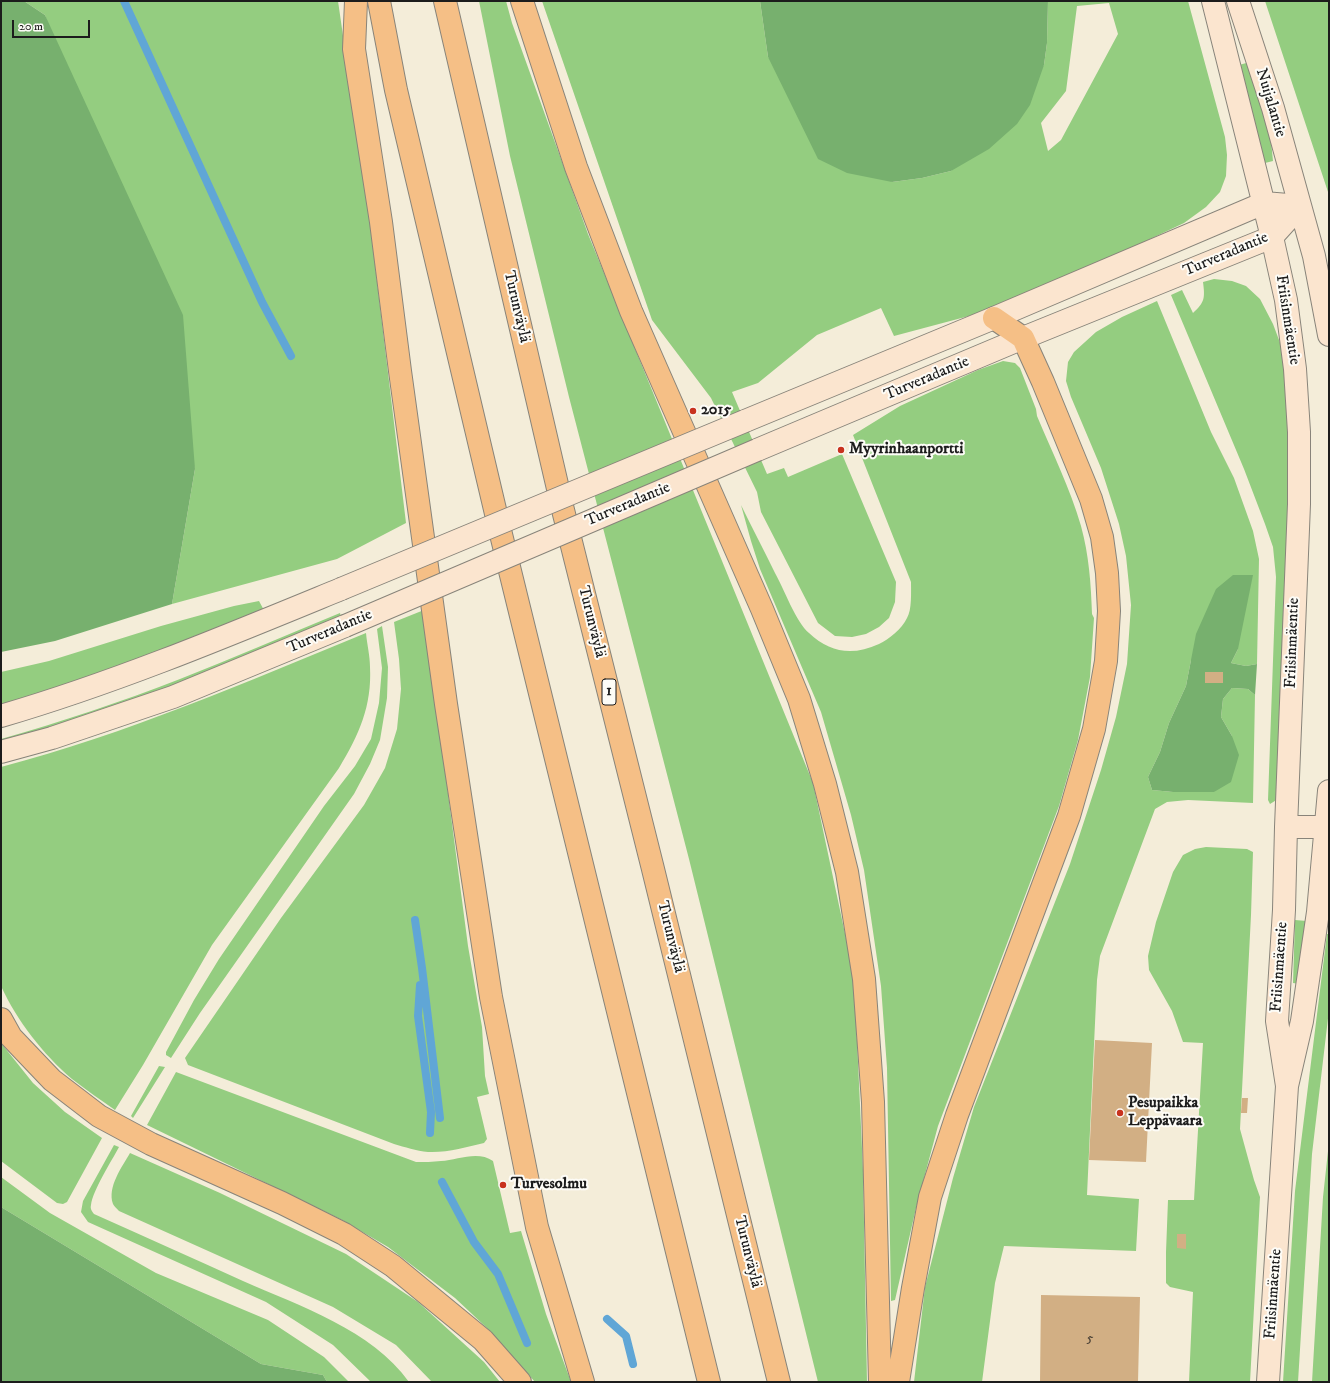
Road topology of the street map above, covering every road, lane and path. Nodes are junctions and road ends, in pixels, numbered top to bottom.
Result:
1 (356, 1) edge
2 (378, 1) edge
3 (446, 1) edge
4 (522, 1) edge
5 (1213, 1) edge
6 (1238, 1) edge
7 (1264, 203) junction
8 (1300, 206) junction
9 (1272, 237) junction
10 (994, 318) junction
11 (1329, 335) edge
12 (1023, 338) junction
13 (1, 716) edge
14 (1, 752) edge
15 (1329, 791) edge
16 (1286, 827) junction
17 (1328, 827) edge
18 (1, 1019) edge
19 (1287, 1086) junction
20 (520, 1382) edge
21 (583, 1382) edge
22 (709, 1382) edge
23 (779, 1382) edge
24 (880, 1382) edge
25 (898, 1382) edge
26 (1268, 1382) edge

1 - 21 highway
2 - 22 highway
3 - 23 highway, Turunväylä / 1
4 - 24 highway
5 - 7 main road, Nuijalantie
6 - 8 main road, Nuijalantie
7 - 8 main road, Turveradantie
7 - 9 main road, Friisinmäentie
7 - 10 main road, Turveradantie
8 - 9 main road, Turveradantie
8 - 11 main road
9 - 12 main road, Turveradantie
9 - 16 main road, Friisinmäentie
10 - 12 highway
10 - 13 main road, Turveradantie, bridge
12 - 14 main road, Turveradantie, bridge
12 - 25 highway
15 - 17 main road, Friisinmäentie
16 - 17 main road
16 - 19 main road, Friisinmäentie
17 - 19 main road, Friisinmäentie
18 - 20 highway
19 - 26 main road, Friisinmäentie

